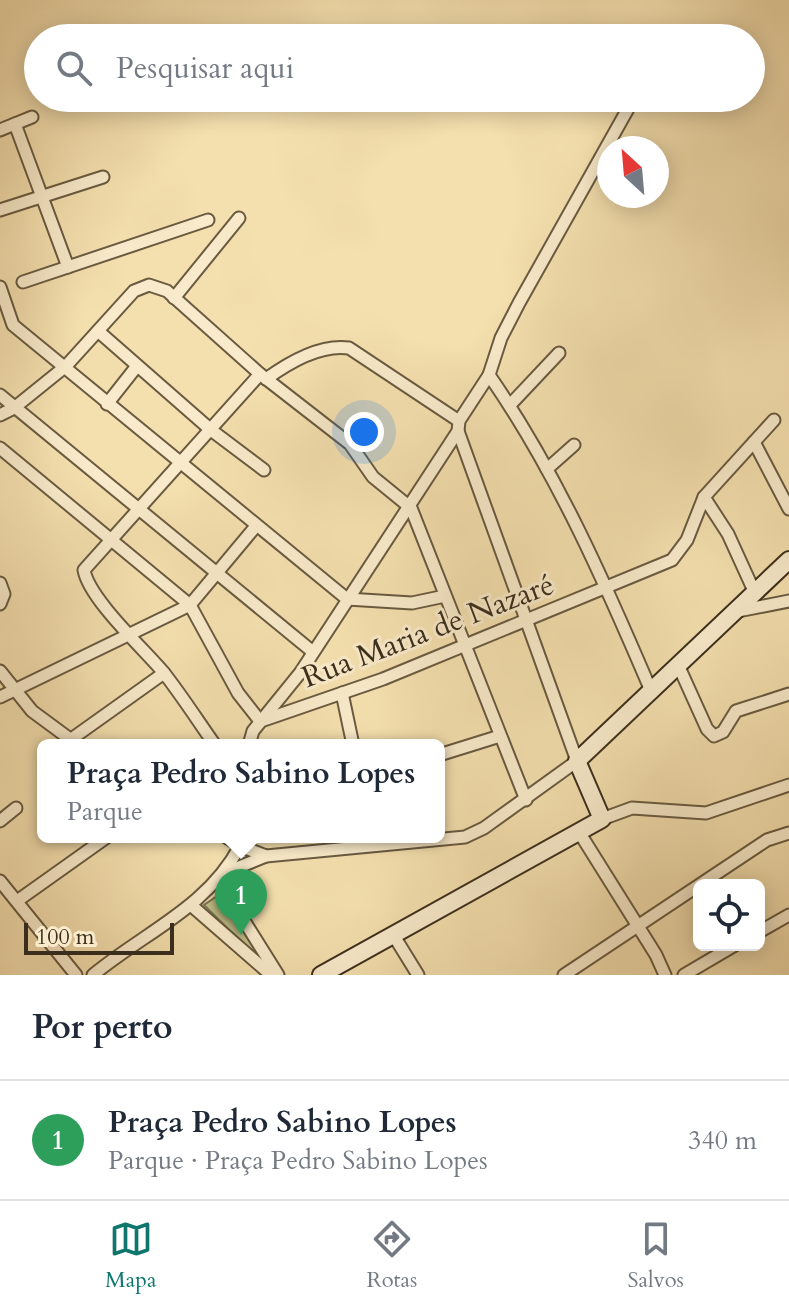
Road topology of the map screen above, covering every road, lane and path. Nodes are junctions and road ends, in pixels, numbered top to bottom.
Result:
1 (626, 112) edge
2 (32, 117) dead end
3 (15, 124) junction
4 (0, 130) edge
5 (103, 177) dead end
6 (41, 197) junction
7 (0, 210) edge
8 (239, 218) dead end
9 (208, 220) dead end
10 (68, 267) junction
11 (23, 282) dead end
12 (0, 287) edge
13 (171, 294) junction
14 (0, 321) edge
15 (13, 325) junction
16 (98, 331) junction
17 (559, 353) dead end
18 (66, 366) junction
19 (137, 366) junction
20 (489, 375) junction
21 (263, 376) junction
22 (0, 395) edge
23 (107, 404) junction
24 (510, 405) junction
25 (14, 408) junction
26 (0, 415) edge
27 (774, 420) dead end
28 (459, 426) junction
29 (211, 430) junction
30 (754, 442) junction
31 (574, 445) dead end
32 (0, 448) edge
33 (179, 464) junction
34 (547, 469) junction
35 (264, 470) dead end
36 (704, 497) junction
37 (411, 508) junction
38 (789, 509) edge
39 (141, 510) junction
40 (256, 526) junction
41 (114, 539) junction
42 (789, 560) edge
43 (218, 573) junction
44 (0, 583) edge
45 (607, 587) junction
46 (754, 591) junction
47 (445, 596) junction
48 (347, 599) junction
49 (789, 601) edge
50 (0, 604) edge
51 (190, 605) junction
52 (733, 611) junction
53 (528, 618) junction
54 (128, 634) junction
55 (465, 645) junction
56 (313, 652) junction
57 (679, 667) junction
58 (0, 671) edge
59 (164, 673) junction
60 (12, 691) junction
61 (342, 693) junction
62 (652, 693) junction
63 (789, 694) edge
64 (0, 697) edge
65 (260, 721) junction
66 (500, 736) junction
67 (69, 739) edge
68 (79, 739) edge
69 (211, 739) edge
70 (252, 739) edge
71 (352, 739) edge
72 (445, 753) edge
73 (577, 761) junction
74 (789, 785) edge
75 (526, 800) junction
76 (16, 808) dead end
77 (602, 819) junction
78 (0, 821) edge
79 (579, 832) junction
80 (789, 833) edge
81 (445, 839) edge
82 (99, 843) edge
83 (239, 843) edge
84 (243, 843) edge
85 (402, 843) edge
86 (266, 856) junction
87 (220, 877) junction
88 (0, 881) edge
89 (17, 901) junction
90 (192, 906) junction
91 (789, 915) edge
92 (637, 924) junction
93 (765, 929) edge
94 (394, 936) junction
95 (725, 951) edge
96 (76, 975) edge
97 (93, 975) edge
98 (271, 975) edge
99 (278, 975) edge
100 (321, 975) edge
101 (418, 975) edge
102 (564, 975) edge
103 (665, 975) edge
104 (684, 975) edge

1 - 20 street
2 - 3 street
3 - 4 street
3 - 6 street
5 - 6 street
6 - 7 street
6 - 10 street
8 - 13 street
9 - 10 street
10 - 11 street
12 - 15 street
13 - 16 street
13 - 21 street
14 - 15 street
15 - 18 street
16 - 18 street
16 - 19 street
17 - 24 street
18 - 23 street
18 - 25 street
19 - 23 street
19 - 29 street
20 - 24 street
20 - 28 street
21 - 28 street
21 - 29 street
21 - 37 street
22 - 25 street
23 - 33 street
24 - 34 street
25 - 26 street
25 - 39 street
27 - 30 street
28 - 37 street
28 - 53 street
29 - 33 street
29 - 35 street
30 - 36 street
30 - 38 street
31 - 34 street
32 - 41 street
33 - 39 street
33 - 40 street
34 - 45 street
36 - 45 street, Rua Maria de Nazaré
36 - 46 street
37 - 47 street
37 - 48 street
39 - 41 street
39 - 43 street
40 - 43 street
40 - 48 street
41 - 51 street
41 - 54 street
42 - 46 main road
43 - 51 street
43 - 56 street
44 - 50 street
45 - 53 street, Rua Maria de Nazaré
45 - 62 street
46 - 52 main road
47 - 48 street
47 - 55 street
48 - 56 street
49 - 52 street
51 - 54 street
51 - 65 street
52 - 57 main road
53 - 55 street, Rua Maria de Nazaré
53 - 73 street
54 - 59 street
54 - 60 street
55 - 61 street, Rua Maria de Nazaré
55 - 66 street
56 - 65 street
57 - 62 main road
57 - 63 street
58 - 60 street
59 - 68 street
59 - 69 street
60 - 64 street
60 - 67 street
61 - 65 street, Rua Maria de Nazaré
61 - 71 street
62 - 73 main road
65 - 70 street
66 - 72 street
66 - 75 street
73 - 75 street
73 - 77 main road
74 - 77 street
75 - 81 street
76 - 78 street
77 - 79 main road
79 - 92 street
79 - 94 main road
80 - 92 street
82 - 89 street
83 - 87 street
84 - 86 street
85 - 86 street
86 - 87 street
87 - 90 street
87 - 99 street
88 - 89 street
89 - 96 street
90 - 97 street
90 - 98 street
91 - 93 street
92 - 102 street
92 - 103 street
94 - 100 main road
94 - 101 street
95 - 104 street

